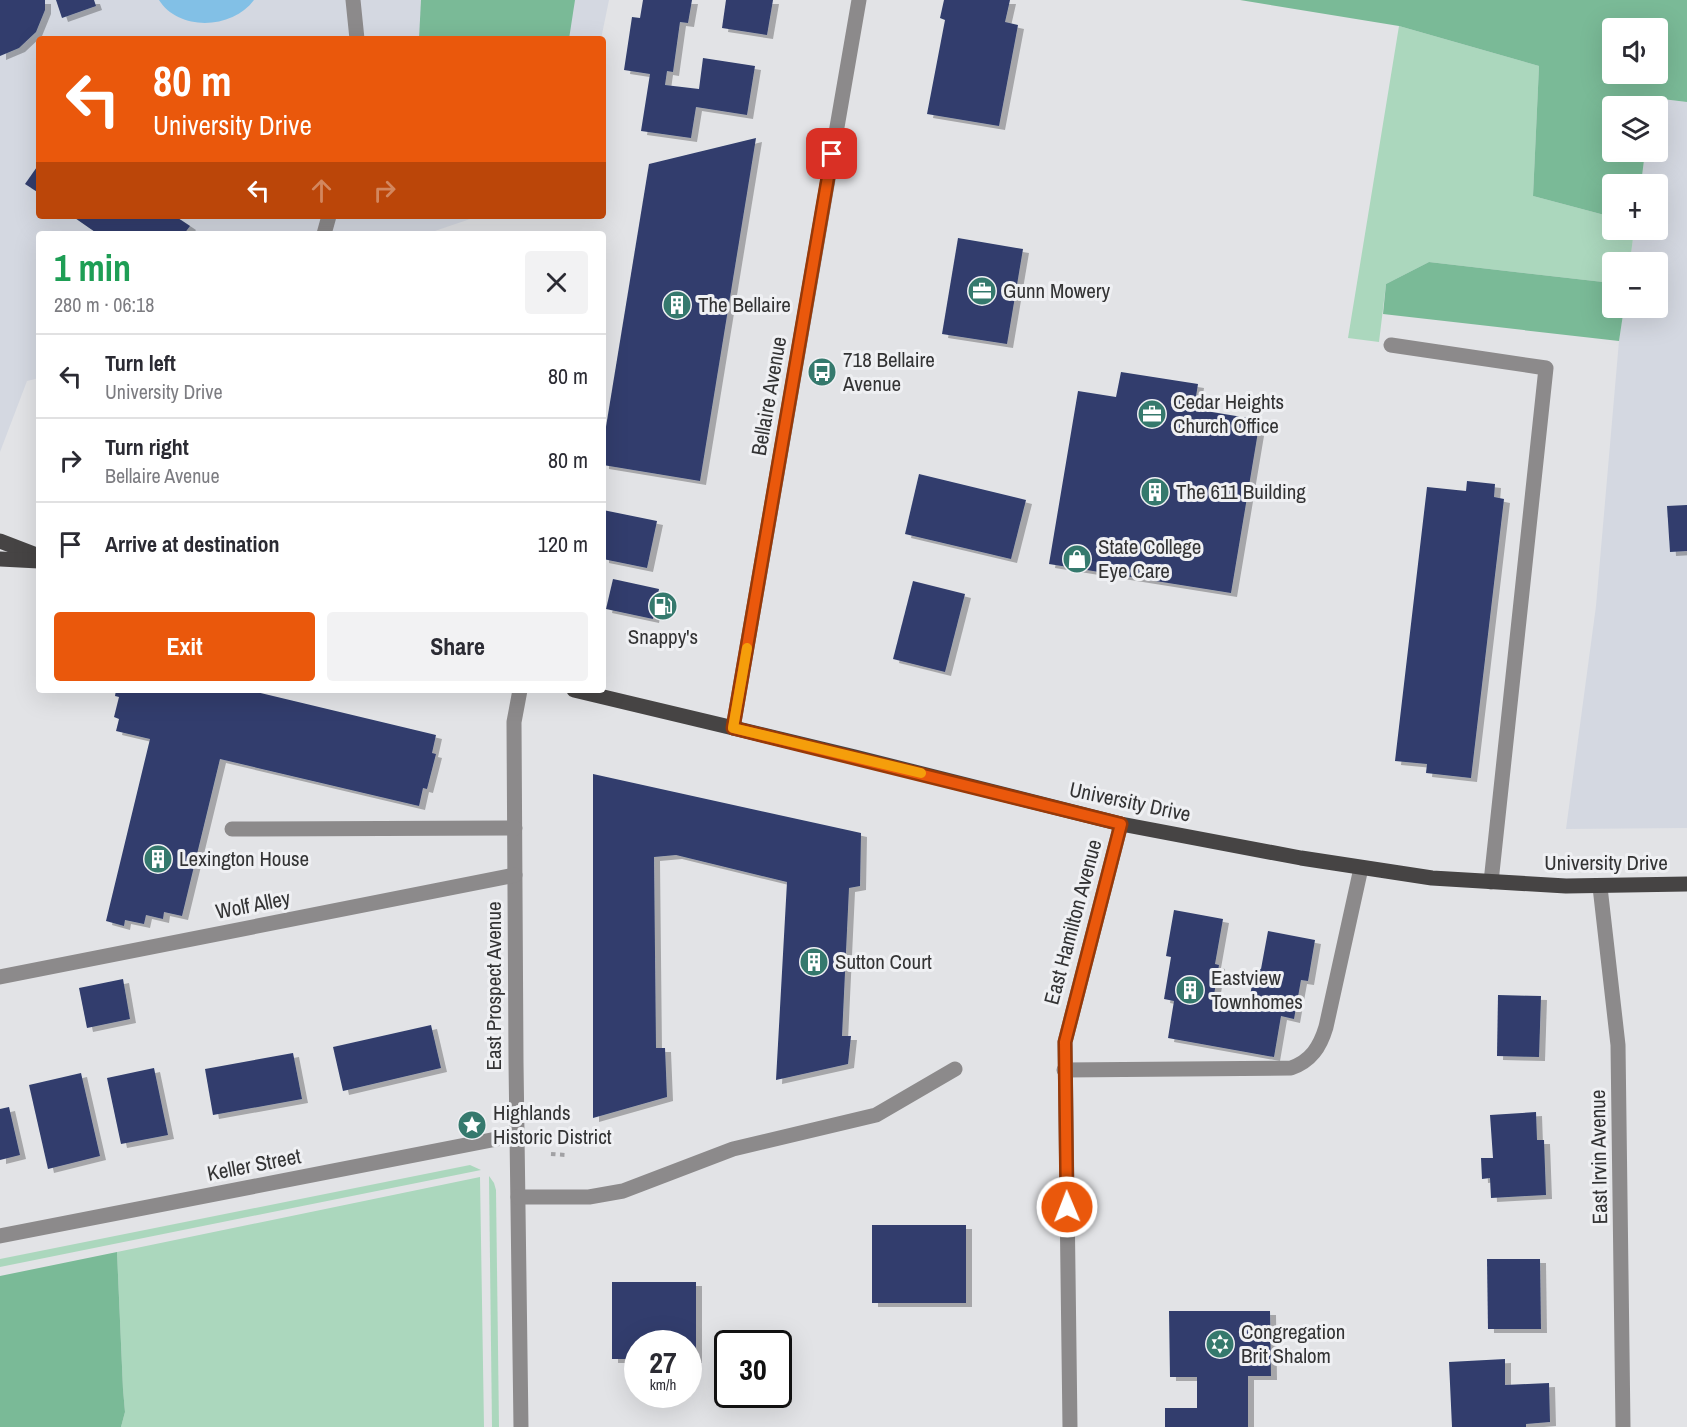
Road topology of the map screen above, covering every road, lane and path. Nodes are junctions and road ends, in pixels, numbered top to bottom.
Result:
1 (353, 0) edge
2 (859, 0) edge
3 (357, 36) edge
4 (1391, 345) dead end
5 (0, 541) edge
6 (36, 555) edge
7 (0, 559) edge
8 (36, 561) edge
9 (519, 693) edge
10 (587, 693) edge
11 (733, 728) junction
12 (1121, 824) junction
13 (515, 828) junction
14 (232, 829) dead end
15 (1361, 868) junction
16 (515, 875) junction
17 (1491, 882) junction
18 (1687, 884) edge
19 (1600, 887) junction
20 (0, 977) edge
21 (956, 1069) dead end
22 (1064, 1070) junction
23 (517, 1135) junction
24 (551, 1154) dead end
25 (566, 1155) dead end
26 (518, 1197) junction
27 (0, 1236) edge
28 (521, 1427) edge
29 (1070, 1427) edge
30 (1623, 1427) edge

1 - 3 street
2 - 11 street, Bellaire Avenue
4 - 17 street
5 - 6 main road
7 - 8 main road
9 - 13 street, East Prospect Avenue
10 - 11 main road, University Drive
11 - 12 main road, University Drive
12 - 15 main road, University Drive
12 - 22 street, East Hamilton Avenue
13 - 14 street
13 - 16 street, East Prospect Avenue
15 - 17 main road, University Drive
15 - 22 street
16 - 20 street, Wolf Alley
16 - 23 street, East Prospect Avenue
17 - 19 main road, University Drive
18 - 19 main road, University Drive
19 - 30 street, East Irvin Avenue
21 - 26 street
22 - 29 street, East Hamilton Avenue
23 - 26 street, East Prospect Avenue
23 - 27 street, Keller Street
24 - 25 path
26 - 28 street, East Prospect Avenue

